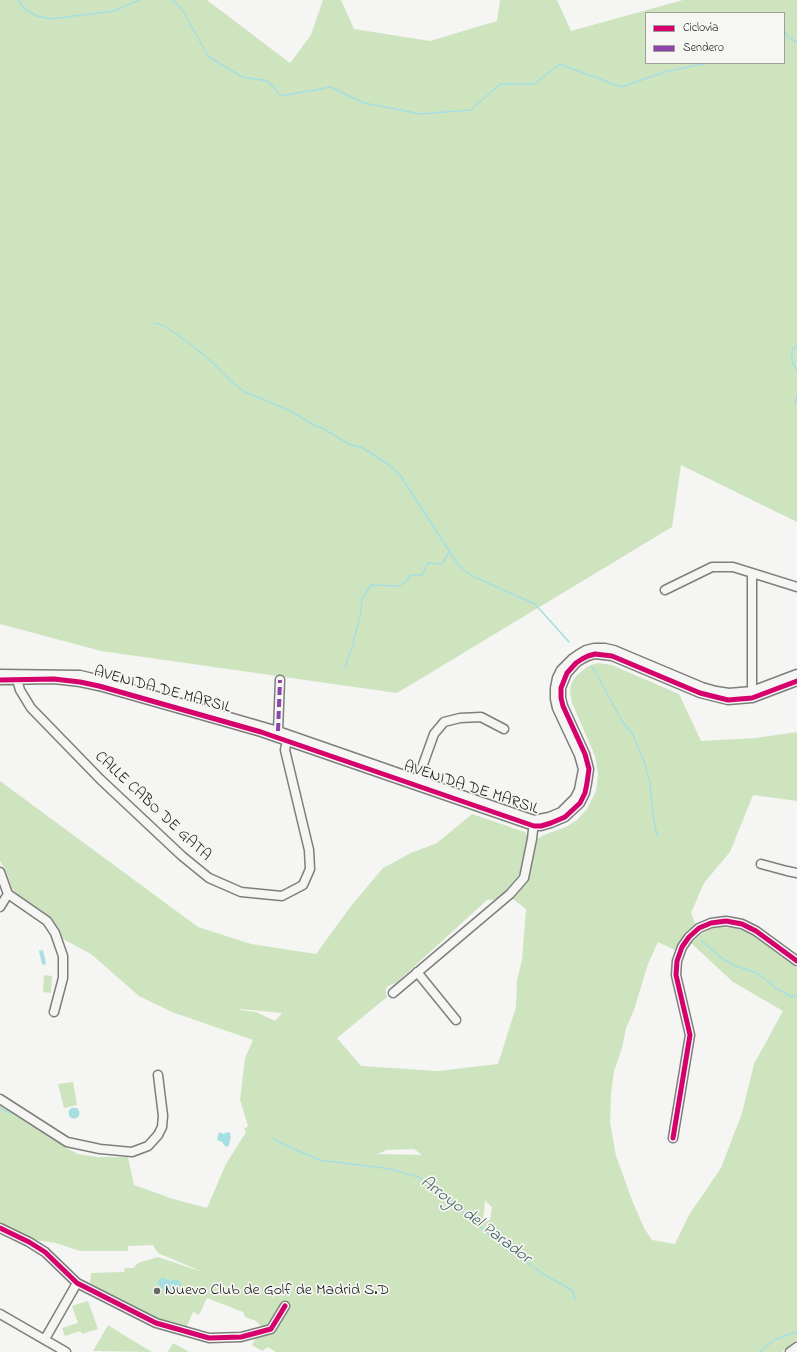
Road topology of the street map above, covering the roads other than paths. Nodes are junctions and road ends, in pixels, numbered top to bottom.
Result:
1 (752, 573) junction
2 (797, 587) edge
3 (665, 590) dead end
4 (0, 674) edge
5 (797, 674) edge
6 (16, 677) junction
7 (0, 680) edge
8 (280, 680) dead end
9 (797, 681) edge
10 (752, 694) junction
11 (504, 729) dead end
12 (278, 731) junction
13 (286, 740) junction
14 (417, 782) junction
15 (534, 823) junction
16 (761, 864) dead end
17 (0, 872) edge
18 (797, 873) edge
19 (8, 894) junction
20 (0, 907) edge
21 (797, 961) edge
22 (417, 972) junction
23 (392, 993) dead end
24 (54, 1012) dead end
25 (456, 1020) dead end
26 (158, 1075) dead end
27 (0, 1099) edge
28 (673, 1138) dead end
29 (0, 1228) edge
30 (77, 1283) junction
31 (285, 1306) dead end
32 (0, 1314) edge
33 (45, 1340) junction
34 (797, 1347) edge
35 (66, 1352) edge
36 (790, 1352) edge

1 - 2 street
1 - 3 street
1 - 10 street
4 - 6 street, AVENIDA DE MARSIL
5 - 10 street, AVENIDA DE MARSIL
6 - 7 street, AVENIDA DE MARSIL
6 - 12 street, AVENIDA DE MARSIL
6 - 13 street, AVENIDA DE MARSIL
6 - 13 street, CALLE CABO DE GATA
8 - 12 street
9 - 10 street, AVENIDA DE MARSIL
10 - 15 street, AVENIDA DE MARSIL
11 - 14 street
12 - 14 street, AVENIDA DE MARSIL
13 - 14 street, AVENIDA DE MARSIL
14 - 15 street, AVENIDA DE MARSIL
15 - 22 street
16 - 18 street
17 - 19 street
19 - 20 street
19 - 24 street
21 - 28 street
22 - 23 street
22 - 25 street
26 - 27 street
29 - 30 street
30 - 31 street
30 - 33 street
32 - 33 street
33 - 35 street
34 - 36 street

